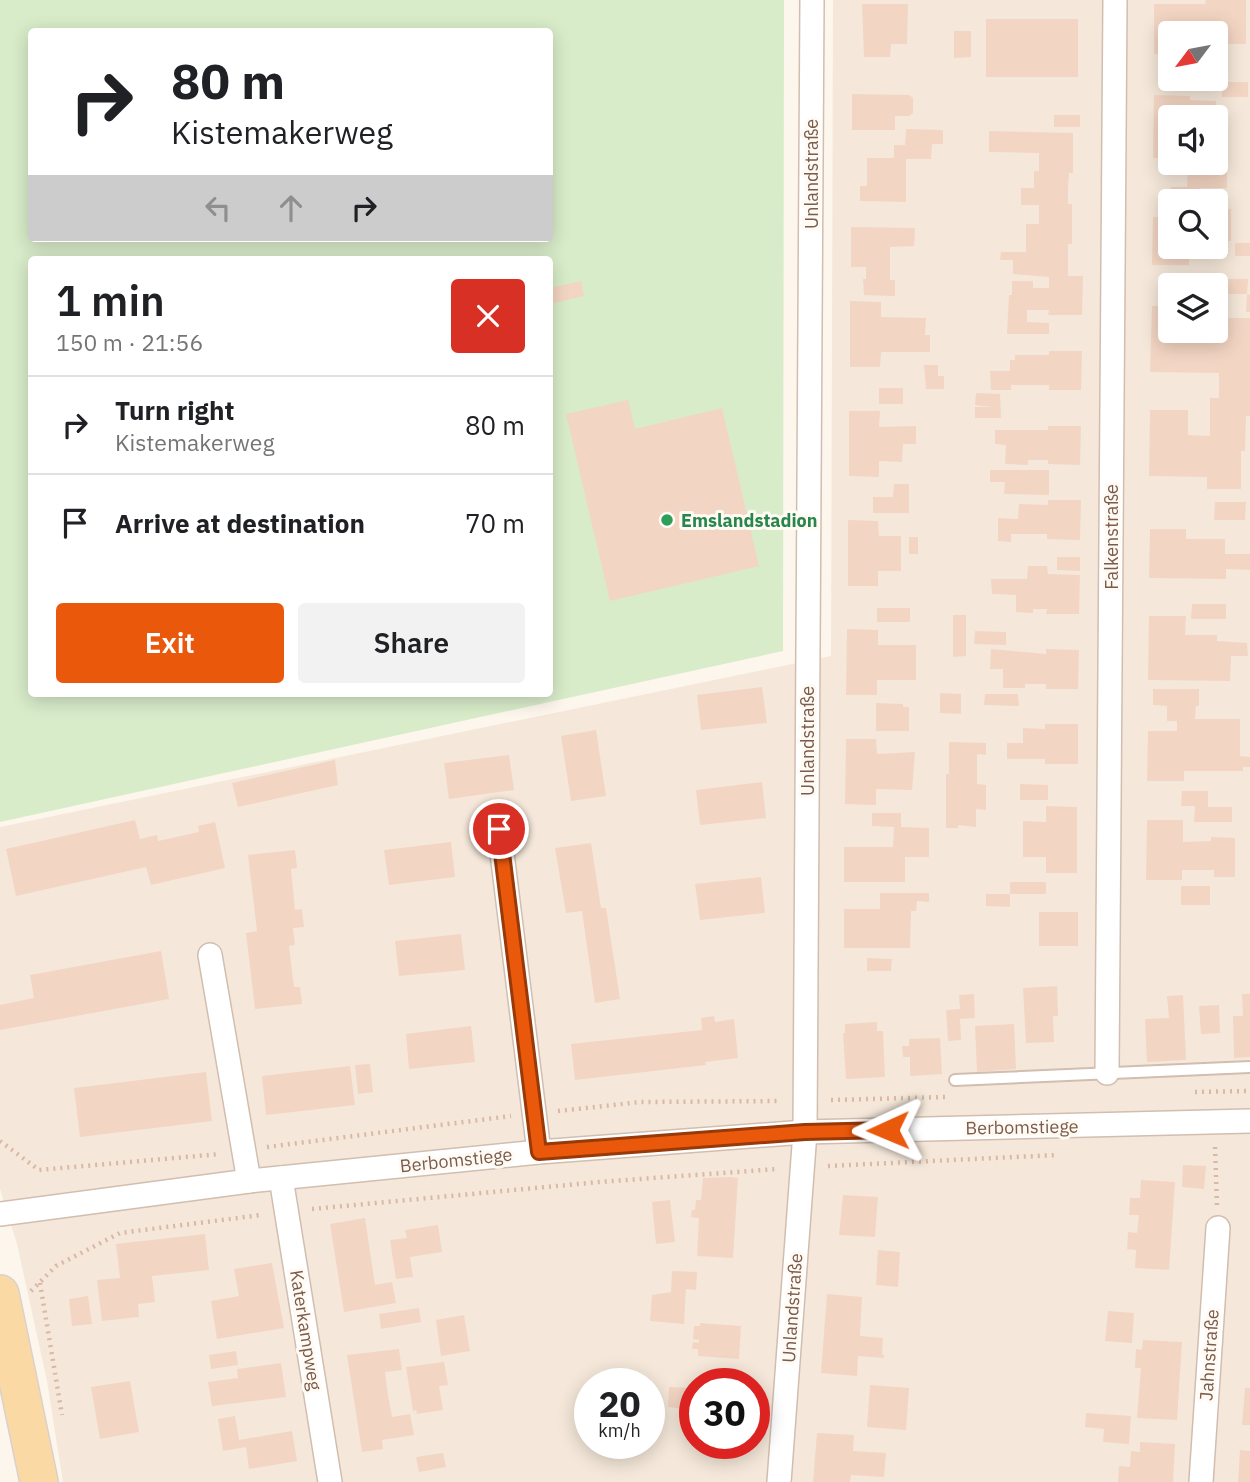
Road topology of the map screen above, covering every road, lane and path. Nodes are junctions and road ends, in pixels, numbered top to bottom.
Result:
1 (812, 0) edge
2 (1115, 0) edge
3 (499, 829) dead end
4 (210, 955) dead end
5 (1250, 1067) edge
6 (1107, 1073) junction
7 (955, 1080) dead end
8 (1250, 1121) edge
9 (805, 1132) junction
10 (1215, 1146) junction
11 (1227, 1146) dead end
12 (1201, 1147) dead end
13 (539, 1152) junction
14 (1064, 1154) dead end
15 (802, 1168) junction
16 (281, 1178) junction
17 (249, 1181) junction
18 (287, 1212) junction
19 (0, 1214) edge
20 (1218, 1228) joint
21 (40, 1283) junction
22 (17, 1292) edge
23 (63, 1428) dead end
24 (39, 1482) edge
25 (330, 1482) edge
26 (779, 1482) edge
27 (1201, 1482) edge

1 - 9 street, Unlandstraße
2 - 6 street, Falkenstraße
3 - 13 street
4 - 17 street
5 - 6 lane
6 - 7 lane
8 - 9 street, Berbomstiege
9 - 13 street, Berbomstiege
9 - 15 street, Unlandstraße
10 - 11 path
10 - 12 path
10 - 20 path
13 - 16 street, Berbomstiege
14 - 15 path, Berbomstiege
15 - 18 path, Berbomstiege
15 - 26 street, Unlandstraße
16 - 17 street, Berbomstiege
16 - 18 street, Katerkampweg
17 - 19 street, Berbomstiege
18 - 21 path, Berbomstiege
18 - 25 street, Katerkampweg
20 - 27 street, Jahnstraße
21 - 22 path, Berbomstiege
21 - 23 path
22 - 24 main road

